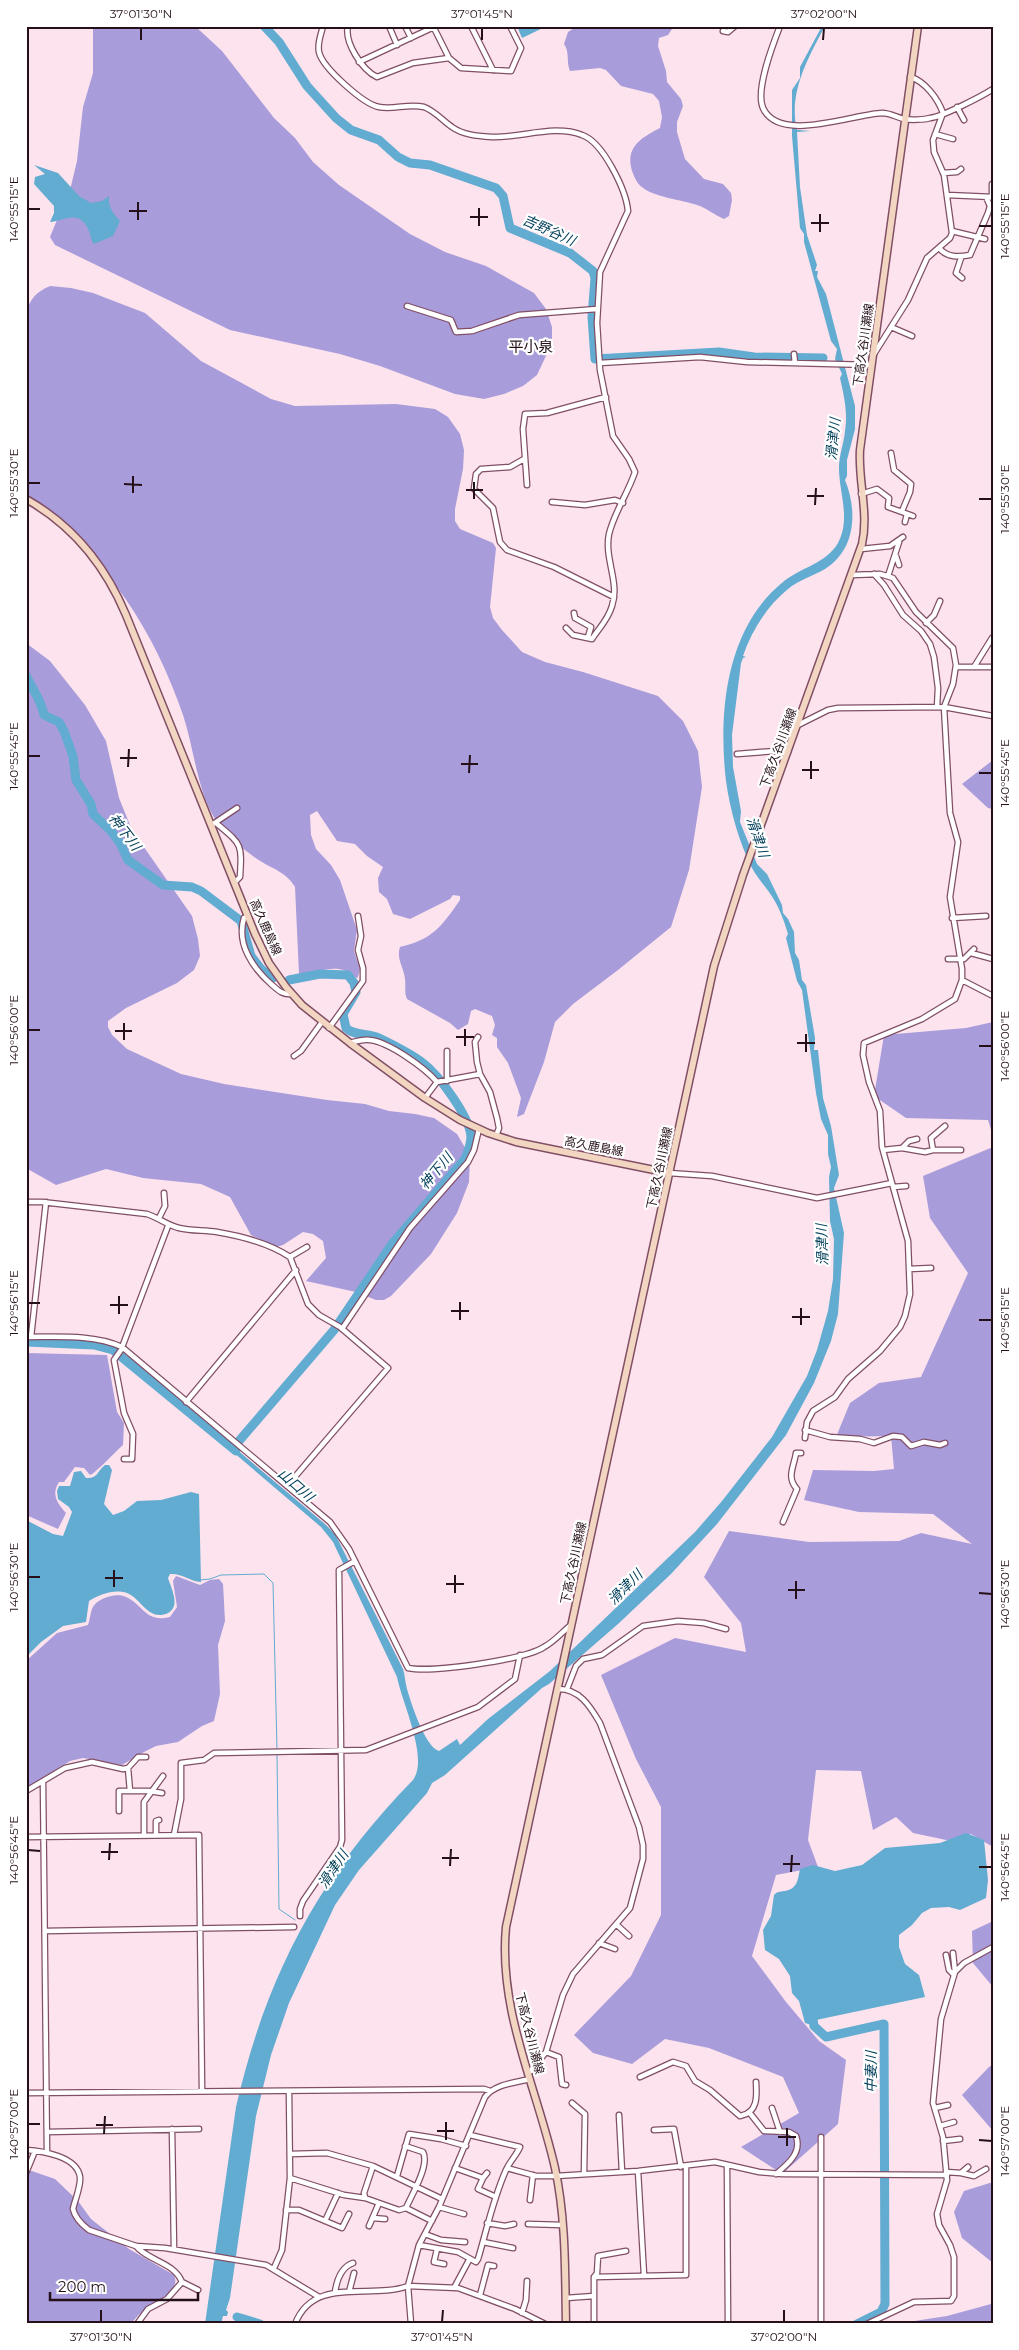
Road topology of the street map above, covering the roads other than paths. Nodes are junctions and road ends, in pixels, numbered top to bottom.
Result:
1 (323, 26) edge
2 (348, 26) edge
3 (389, 26) edge
4 (405, 26) edge
5 (471, 26) edge
6 (510, 26) edge
7 (735, 26) edge
8 (780, 26) edge
9 (918, 26) edge
10 (434, 27) edge
11 (723, 31) dead end
12 (411, 38) junction
13 (397, 44) junction
14 (449, 58) junction
15 (359, 62) junction
16 (493, 70) junction
17 (910, 77) junction
18 (993, 89) edge
19 (957, 107) junction
20 (943, 113) junction
21 (905, 119) junction
22 (964, 120) dead end
23 (935, 134) junction
24 (953, 139) dead end
25 (961, 169) dead end
26 (943, 173) junction
27 (992, 184) edge
28 (947, 195) junction
29 (991, 198) edge
30 (952, 231) junction
31 (978, 237) junction
32 (985, 239) dead end
33 (939, 248) junction
34 (970, 255) junction
35 (976, 256) dead end
36 (961, 258) junction
37 (962, 278) dead end
38 (407, 306) dead end
39 (594, 310) junction
40 (891, 327) junction
41 (912, 336) dead end
42 (873, 356) junction
43 (599, 360) junction
44 (872, 365) junction
45 (606, 397) junction
46 (891, 453) dead end
47 (524, 459) junction
48 (526, 485) dead end
49 (862, 494) junction
50 (26, 499) edge
51 (552, 502) dead end
52 (623, 503) junction
53 (905, 512) junction
54 (913, 516) dead end
55 (905, 522) dead end
56 (861, 549) junction
57 (895, 554) junction
58 (899, 565) dead end
59 (874, 574) junction
60 (852, 575) junction
61 (888, 576) junction
62 (614, 597) junction
63 (940, 601) dead end
64 (574, 613) dead end
65 (926, 623) junction
66 (566, 628) dead end
67 (588, 638) junction
68 (992, 638) edge
69 (986, 648) junction
70 (993, 652) edge
71 (974, 666) junction
72 (956, 667) junction
73 (993, 667) edge
74 (937, 706) junction
75 (944, 706) junction
76 (993, 716) edge
77 (798, 725) junction
78 (788, 752) junction
79 (737, 754) dead end
80 (236, 808) dead end
81 (214, 824) junction
82 (235, 882) junction
83 (358, 916) dead end
84 (986, 916) dead end
85 (245, 918) junction
86 (952, 918) junction
87 (948, 959) dead end
88 (961, 959) junction
89 (993, 959) edge
90 (962, 980) junction
91 (292, 994) junction
92 (993, 996) edge
93 (322, 1022) junction
94 (330, 1028) junction
95 (478, 1037) dead end
96 (350, 1043) junction
97 (448, 1051) dead end
98 (294, 1056) dead end
99 (480, 1074) junction
100 (441, 1082) junction
101 (425, 1098) junction
102 (945, 1126) dead end
103 (476, 1128) junction
104 (496, 1136) junction
105 (916, 1139) dead end
106 (902, 1148) junction
107 (883, 1150) junction
108 (933, 1150) junction
109 (961, 1150) dead end
110 (669, 1173) junction
111 (893, 1185) junction
112 (906, 1186) dead end
113 (164, 1193) dead end
114 (26, 1202) edge
115 (46, 1202) junction
116 (159, 1218) junction
117 (168, 1226) junction
118 (306, 1247) dead end
119 (290, 1257) junction
120 (931, 1268) dead end
121 (909, 1269) junction
122 (296, 1270) junction
123 (339, 1326) junction
124 (29, 1337) edge
125 (122, 1348) junction
126 (186, 1402) junction
127 (805, 1430) junction
128 (805, 1438) dead end
129 (945, 1443) dead end
130 (801, 1453) dead end
131 (124, 1459) dead end
132 (287, 1486) junction
133 (783, 1522) dead end
134 (354, 1561) junction
135 (572, 1624) junction
136 (726, 1629) dead end
137 (520, 1655) junction
138 (558, 1687) junction
139 (567, 1689) junction
140 (342, 1751) junction
141 (146, 1757) dead end
142 (128, 1768) junction
143 (163, 1776) dead end
144 (43, 1782) junction
145 (26, 1791) edge
146 (130, 1791) junction
147 (152, 1791) junction
148 (162, 1793) dead end
149 (119, 1811) dead end
150 (159, 1820) dead end
151 (144, 1835) junction
152 (156, 1835) junction
153 (174, 1835) junction
154 (26, 1837) edge
155 (44, 1837) junction
156 (300, 1916) dead end
157 (617, 1925) junction
158 (294, 1928) dead end
159 (201, 1929) junction
160 (45, 1931) junction
161 (629, 1936) dead end
162 (599, 1943) junction
163 (993, 1947) edge
164 (615, 1949) dead end
165 (953, 1953) dead end
166 (946, 1955) dead end
167 (954, 1973) junction
168 (546, 2052) junction
169 (529, 2076) junction
170 (640, 2077) dead end
171 (756, 2082) dead end
172 (566, 2085) dead end
173 (202, 2090) junction
174 (290, 2091) junction
175 (490, 2091) junction
176 (26, 2093) edge
177 (47, 2093) junction
178 (572, 2103) dead end
179 (948, 2105) dead end
180 (772, 2108) dead end
181 (935, 2108) junction
182 (749, 2112) junction
183 (619, 2115) dead end
184 (954, 2122) dead end
185 (940, 2126) junction
186 (172, 2129) junction
187 (199, 2129) dead end
188 (654, 2130) dead end
189 (47, 2132) junction
190 (780, 2132) junction
191 (470, 2134) junction
192 (821, 2137) dead end
193 (960, 2139) dead end
194 (943, 2141) junction
195 (405, 2146) junction
196 (466, 2146) junction
197 (26, 2150) edge
198 (35, 2151) junction
199 (47, 2153) junction
200 (290, 2154) junction
201 (727, 2164) junction
202 (373, 2166) junction
203 (683, 2166) junction
204 (968, 2167) dead end
205 (455, 2168) junction
206 (507, 2168) junction
207 (986, 2169) dead end
208 (622, 2172) junction
209 (638, 2172) junction
210 (26, 2173) edge
211 (488, 2173) dead end
212 (961, 2173) junction
213 (584, 2174) junction
214 (776, 2174) junction
215 (947, 2174) junction
216 (533, 2175) junction
217 (820, 2175) junction
218 (397, 2176) junction
219 (556, 2176) junction
220 (290, 2178) junction
221 (483, 2178) junction
222 (415, 2187) junction
223 (338, 2193) junction
224 (496, 2197) junction
225 (365, 2198) junction
226 (442, 2199) junction
227 (530, 2200) dead end
228 (380, 2203) junction
229 (439, 2207) junction
230 (406, 2208) junction
231 (286, 2210) junction
232 (349, 2214) dead end
233 (464, 2214) dead end
234 (372, 2218) junction
235 (385, 2219) dead end
236 (325, 2221) junction
237 (432, 2221) junction
238 (487, 2223) junction
239 (514, 2224) dead end
240 (528, 2224) dead end
241 (562, 2225) junction
242 (369, 2226) dead end
243 (425, 2234) junction
244 (465, 2242) dead end
245 (483, 2242) junction
246 (419, 2245) junction
247 (136, 2246) junction
248 (513, 2248) dead end
249 (174, 2249) junction
250 (437, 2249) junction
251 (626, 2251) dead end
252 (469, 2260) junction
253 (353, 2263) dead end
254 (444, 2264) dead end
255 (494, 2266) dead end
256 (274, 2268) junction
257 (354, 2273) dead end
258 (644, 2274) junction
259 (594, 2277) junction
260 (527, 2281) dead end
261 (182, 2282) junction
262 (408, 2286) junction
263 (454, 2288) junction
264 (198, 2290) dead end
265 (335, 2292) junction
266 (349, 2292) junction
267 (480, 2295) junction
268 (594, 2296) junction
269 (318, 2297) junction
270 (566, 2298) junction
271 (522, 2313) junction
272 (137, 2324) edge
273 (296, 2324) edge
274 (411, 2324) edge
275 (545, 2324) edge
276 (566, 2324) edge
277 (594, 2324) edge
278 (728, 2324) edge
279 (821, 2324) edge
280 (867, 2324) edge

1 - 39 street
2 - 15 street
3 - 13 street
4 - 12 street
5 - 16 street
6 - 16 street
7 - 11 street
8 - 21 street
9 - 17 main road, 下高久谷川瀬線
10 - 12 street
10 - 14 street
12 - 13 street
13 - 15 street
14 - 15 street
14 - 16 street
17 - 20 street
17 - 21 main road, 下高久谷川瀬線
18 - 19 street
19 - 20 street
19 - 22 street
20 - 21 street
20 - 23 street
21 - 42 main road, 下高久谷川瀬線
23 - 24 street
23 - 26 street
25 - 26 street
26 - 28 street
27 - 29 street
28 - 29 street
28 - 30 street
29 - 31 street
30 - 31 street
30 - 33 street
31 - 32 street
31 - 34 street
33 - 36 street
33 - 40 street
34 - 35 street
34 - 36 street
36 - 37 street
38 - 39 street
39 - 43 street
40 - 41 street
40 - 42 street
42 - 44 main road, 下高久谷川瀬線
43 - 44 street
43 - 45 street
44 - 49 main road, 下高久谷川瀬線
45 - 47 street
45 - 52 street
46 - 53 street
47 - 48 street
47 - 62 street
49 - 53 street
49 - 56 main road, 下高久谷川瀬線
50 - 81 main road, 高久鹿島線
51 - 52 street
52 - 62 street
53 - 54 street
53 - 55 street
56 - 57 street
56 - 60 main road, 下高久谷川瀬線
57 - 58 street
57 - 61 street
59 - 60 street
59 - 61 street
59 - 74 street
60 - 77 main road, 下高久谷川瀬線
61 - 65 street
62 - 67 street
63 - 65 street
64 - 67 street
65 - 72 street
66 - 67 street
68 - 69 street
69 - 70 street
69 - 71 street
71 - 72 street
71 - 73 street
72 - 75 street
74 - 75 street
74 - 77 street
75 - 76 street
75 - 86 street
77 - 78 main road, 下高久谷川瀬線
78 - 79 street
78 - 110 main road, 下高久谷川瀬線
80 - 81 street
81 - 82 main road, 高久鹿島線
81 - 82 street
82 - 85 main road, 高久鹿島線
83 - 94 street
84 - 86 street
85 - 91 main road, 高久鹿島線
85 - 91 street
86 - 88 street
87 - 88 street
88 - 89 street
88 - 90 street
90 - 92 street
90 - 107 street
91 - 93 main road, 高久鹿島線
93 - 94 main road, 高久鹿島線
93 - 98 street
94 - 96 main road, 高久鹿島線
95 - 99 street
96 - 100 street
96 - 101 main road, 高久鹿島線
97 - 100 street
99 - 100 street
99 - 104 street
100 - 101 street
101 - 103 main road, 高久鹿島線
102 - 108 street
103 - 104 main road, 高久鹿島線
103 - 123 street
104 - 110 main road, 高久鹿島線
105 - 106 street
106 - 107 street
106 - 108 street
107 - 111 street
108 - 109 street
110 - 111 street
110 - 135 main road, 下高久谷川瀬線
111 - 112 street
111 - 121 street
113 - 116 street
114 - 115 street
115 - 116 street
115 - 124 street
116 - 117 street
117 - 119 street
117 - 125 street
118 - 119 street
119 - 122 street
120 - 121 street
121 - 127 street
122 - 123 street
122 - 126 street
123 - 132 street
124 - 125 street
125 - 126 street
125 - 131 street
126 - 132 street
127 - 128 street
127 - 129 street
130 - 133 street
132 - 134 street
134 - 137 street
134 - 140 street
135 - 137 street
135 - 138 main road, 下高久谷川瀬線
136 - 139 street
137 - 140 street
138 - 139 street
138 - 169 main road, 下高久谷川瀬線
139 - 157 street
140 - 153 street
140 - 156 street
141 - 142 street
142 - 144 street
142 - 146 street
143 - 147 street
144 - 145 street
144 - 155 street
146 - 147 street
146 - 149 street
147 - 148 street
147 - 151 street
150 - 152 street
151 - 152 street
151 - 155 street
152 - 153 street
153 - 159 street
154 - 155 street
155 - 160 street
157 - 161 street
157 - 162 street
158 - 159 street
159 - 160 street
159 - 173 street
160 - 177 street
162 - 164 street
162 - 168 street
163 - 167 street
165 - 167 street
166 - 167 street
167 - 181 street
168 - 169 street
168 - 172 street
169 - 175 street
169 - 219 main road, 下高久谷川瀬線
170 - 182 street
171 - 182 street
173 - 174 street
173 - 177 street
174 - 175 street
174 - 200 street
175 - 191 street
176 - 177 street
177 - 189 street
178 - 213 street
179 - 181 street
180 - 190 street
181 - 185 street
182 - 190 street
183 - 208 street
184 - 185 street
185 - 194 street
186 - 187 street
186 - 189 street
186 - 249 street
188 - 203 street
189 - 199 street
190 - 214 street
191 - 196 street
191 - 206 street
192 - 217 street
193 - 194 street
194 - 215 street
195 - 196 street
195 - 218 street
195 - 222 street
196 - 205 street
197 - 198 street
198 - 199 street
198 - 210 street
199 - 247 street
200 - 202 street
200 - 220 street
201 - 203 street
201 - 214 street
201 - 278 street
202 - 218 street
202 - 225 street
203 - 209 street
203 - 258 street
204 - 212 street
205 - 221 street
205 - 226 street
206 - 216 street
206 - 224 street
207 - 212 street
208 - 209 street
208 - 213 street
209 - 258 street
211 - 221 street
212 - 215 street
213 - 219 street
214 - 217 street
215 - 217 street
215 - 280 street
216 - 219 street
216 - 227 street
217 - 279 street
218 - 222 street
219 - 241 main road, 下高久谷川瀬線
220 - 223 street
220 - 231 street
221 - 224 street
222 - 226 street
222 - 230 street
223 - 225 street
223 - 236 street
224 - 238 street
225 - 228 street
226 - 229 street
228 - 230 street
228 - 234 street
229 - 233 street
229 - 237 street
230 - 237 street
231 - 236 street
231 - 256 street
232 - 236 street
234 - 235 street
234 - 242 street
237 - 243 street
238 - 239 street
238 - 245 street
240 - 241 street
241 - 270 main road, 下高久谷川瀬線
243 - 244 street
243 - 246 street
245 - 248 street
245 - 252 street
246 - 250 street
246 - 262 street
247 - 249 street
247 - 261 street
249 - 256 street
250 - 252 street
250 - 254 street
251 - 259 street
252 - 263 street
253 - 265 street
255 - 267 street
256 - 269 street
257 - 266 street
258 - 259 street
259 - 268 street
260 - 271 street
261 - 264 street
261 - 272 street
262 - 263 street
262 - 266 street
262 - 274 street
263 - 267 street
265 - 266 street
265 - 269 street
267 - 271 street
268 - 270 street
268 - 277 street
269 - 273 street
270 - 276 main road, 下高久谷川瀬線
271 - 275 street

